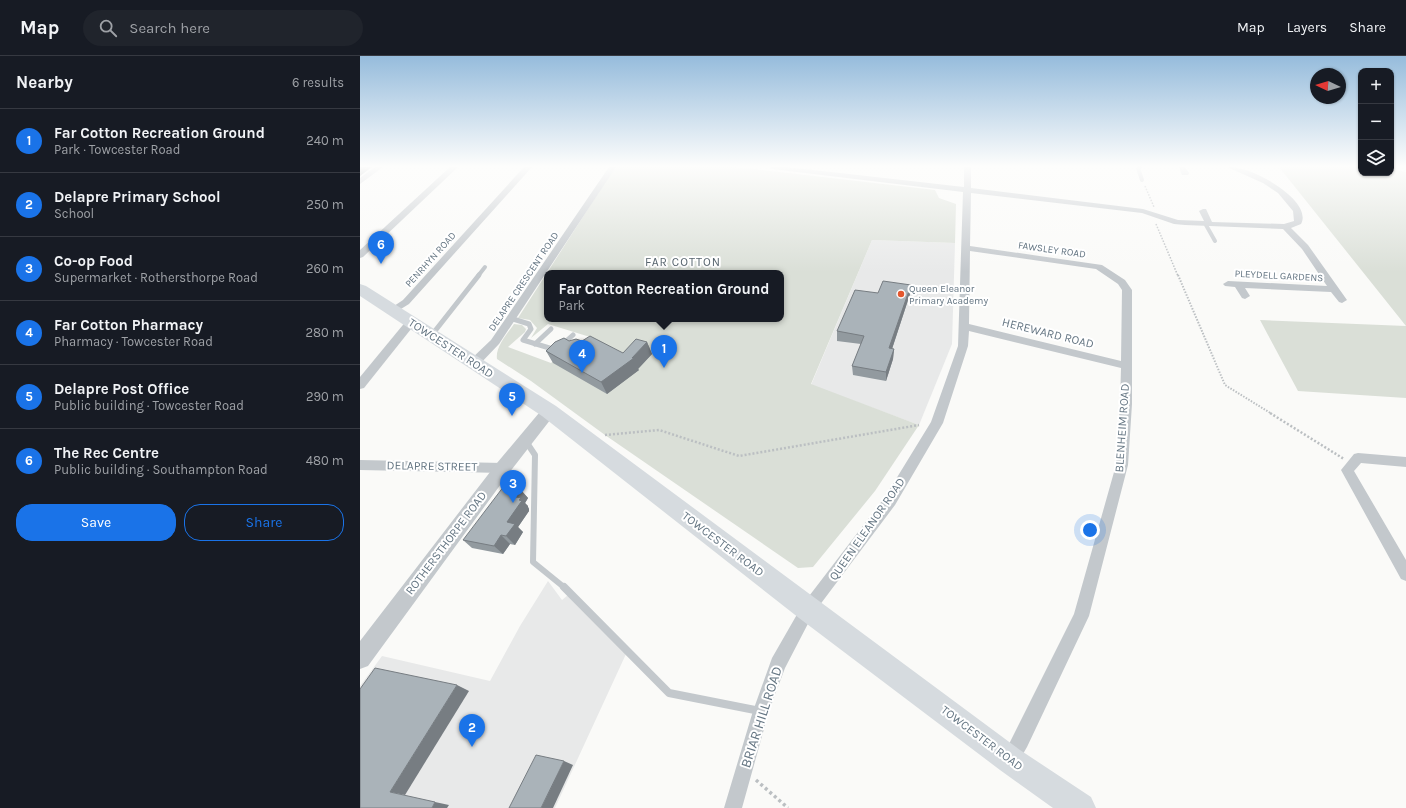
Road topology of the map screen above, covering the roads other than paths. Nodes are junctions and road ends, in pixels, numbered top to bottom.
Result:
1 (416, 202) edge
2 (496, 202) edge
3 (588, 202) edge
4 (967, 202) edge
5 (1071, 202) edge
6 (1291, 202) edge
7 (1203, 211) dead end
8 (1208, 225) junction
9 (1285, 227) junction
10 (1215, 241) dead end
11 (966, 248) junction
12 (360, 256) edge
13 (485, 267) dead end
14 (1228, 284) dead end
15 (1239, 285) junction
16 (360, 289) edge
17 (1334, 289) junction
18 (1128, 290) joint
19 (1244, 296) dead end
20 (1342, 300) dead end
21 (393, 310) junction
22 (510, 318) junction
23 (411, 322) junction
24 (963, 326) junction
25 (551, 330) dead end
26 (573, 335) dead end
27 (431, 336) junction
28 (534, 344) junction
29 (474, 363) junction
30 (1126, 366) junction
31 (360, 385) edge
32 (549, 411) junction
33 (525, 440) junction
34 (1406, 462) edge
35 (360, 465) edge
36 (503, 468) junction
37 (1406, 574) edge
38 (808, 609) junction
39 (360, 658) edge
40 (761, 711) junction
41 (1010, 760) junction
42 (733, 808) edge
43 (1080, 808) edge

1 - 12 street
2 - 21 street, PENRHYN ROAD
3 - 22 street, DELAPRE CRESCENT ROAD
4 - 11 street, QUEEN ELEANOR ROAD
5 - 8 street
6 - 9 street
7 - 8 street
8 - 9 street
8 - 10 lane
9 - 17 street, PLEYDELL GARDENS
11 - 18 street, FAWSLEY ROAD
11 - 24 street, QUEEN ELEANOR ROAD
13 - 27 lane
14 - 15 street, PLEYDELL GARDENS
15 - 17 street, PLEYDELL GARDENS
15 - 19 street
16 - 21 main road, TOWCESTER ROAD
17 - 20 street
18 - 30 street, BLENHEIM ROAD
21 - 23 main road, TOWCESTER ROAD
22 - 28 lane
22 - 29 street, DELAPRE CRESCENT ROAD
23 - 27 main road, TOWCESTER ROAD
23 - 31 street
24 - 30 street, HEREWARD ROAD
24 - 38 street, QUEEN ELEANOR ROAD
25 - 28 lane
26 - 28 lane
27 - 29 main road, TOWCESTER ROAD
29 - 32 main road, TOWCESTER ROAD
30 - 41 street, BLENHEIM ROAD
32 - 33 street, ROTHERSTHORPE ROAD
32 - 38 main road, TOWCESTER ROAD
33 - 36 street, ROTHERSTHORPE ROAD
33 - 40 lane
34 - 37 street
35 - 36 street, DELAPRE STREET
36 - 39 street, ROTHERSTHORPE ROAD
38 - 40 street, BRIAR HILL ROAD
38 - 41 main road, TOWCESTER ROAD
40 - 42 street, BRIAR HILL ROAD
41 - 43 main road, TOWCESTER ROAD

